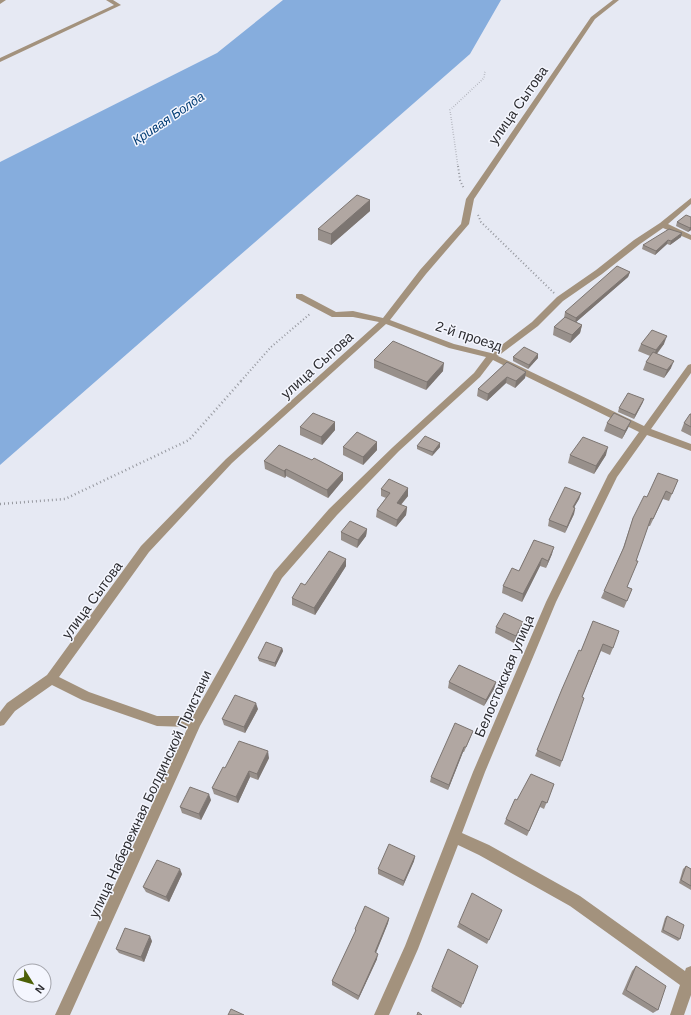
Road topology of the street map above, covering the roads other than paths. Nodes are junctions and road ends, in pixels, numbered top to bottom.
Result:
1 (3, 0) edge
2 (109, 0) edge
3 (616, 0) edge
4 (0, 2) edge
5 (0, 60) edge
6 (691, 200) edge
7 (663, 225) junction
8 (691, 238) edge
9 (300, 296) dead end
10 (385, 321) junction
11 (492, 356) junction
12 (691, 367) edge
13 (646, 431) junction
14 (691, 448) edge
15 (51, 680) junction
16 (0, 721) edge
17 (196, 722) junction
18 (454, 836) junction
19 (690, 977) edge
20 (62, 1015) edge
21 (381, 1015) edge
22 (677, 1015) edge

1 - 4 street
2 - 5 street
3 - 10 street, улица Сытова
6 - 7 street, улица Набережная Болдинской Пристани
7 - 8 street
7 - 11 street, улица Набережная Болдинской Пристани
9 - 10 street, 2-й проезд
10 - 11 street, 2-й проезд
10 - 15 street, улица Сытова
11 - 13 street, 2-й проезд
11 - 17 street, улица Набережная Болдинской Пристани
12 - 13 street, Белостокская улица
13 - 14 street, 2-й проезд
13 - 18 street, Белостокская улица
15 - 16 street, улица Сытова
15 - 17 street
17 - 20 street, улица Набережная Болдинской Пристани
18 - 19 street
18 - 21 street, Белостокская улица
19 - 22 street

